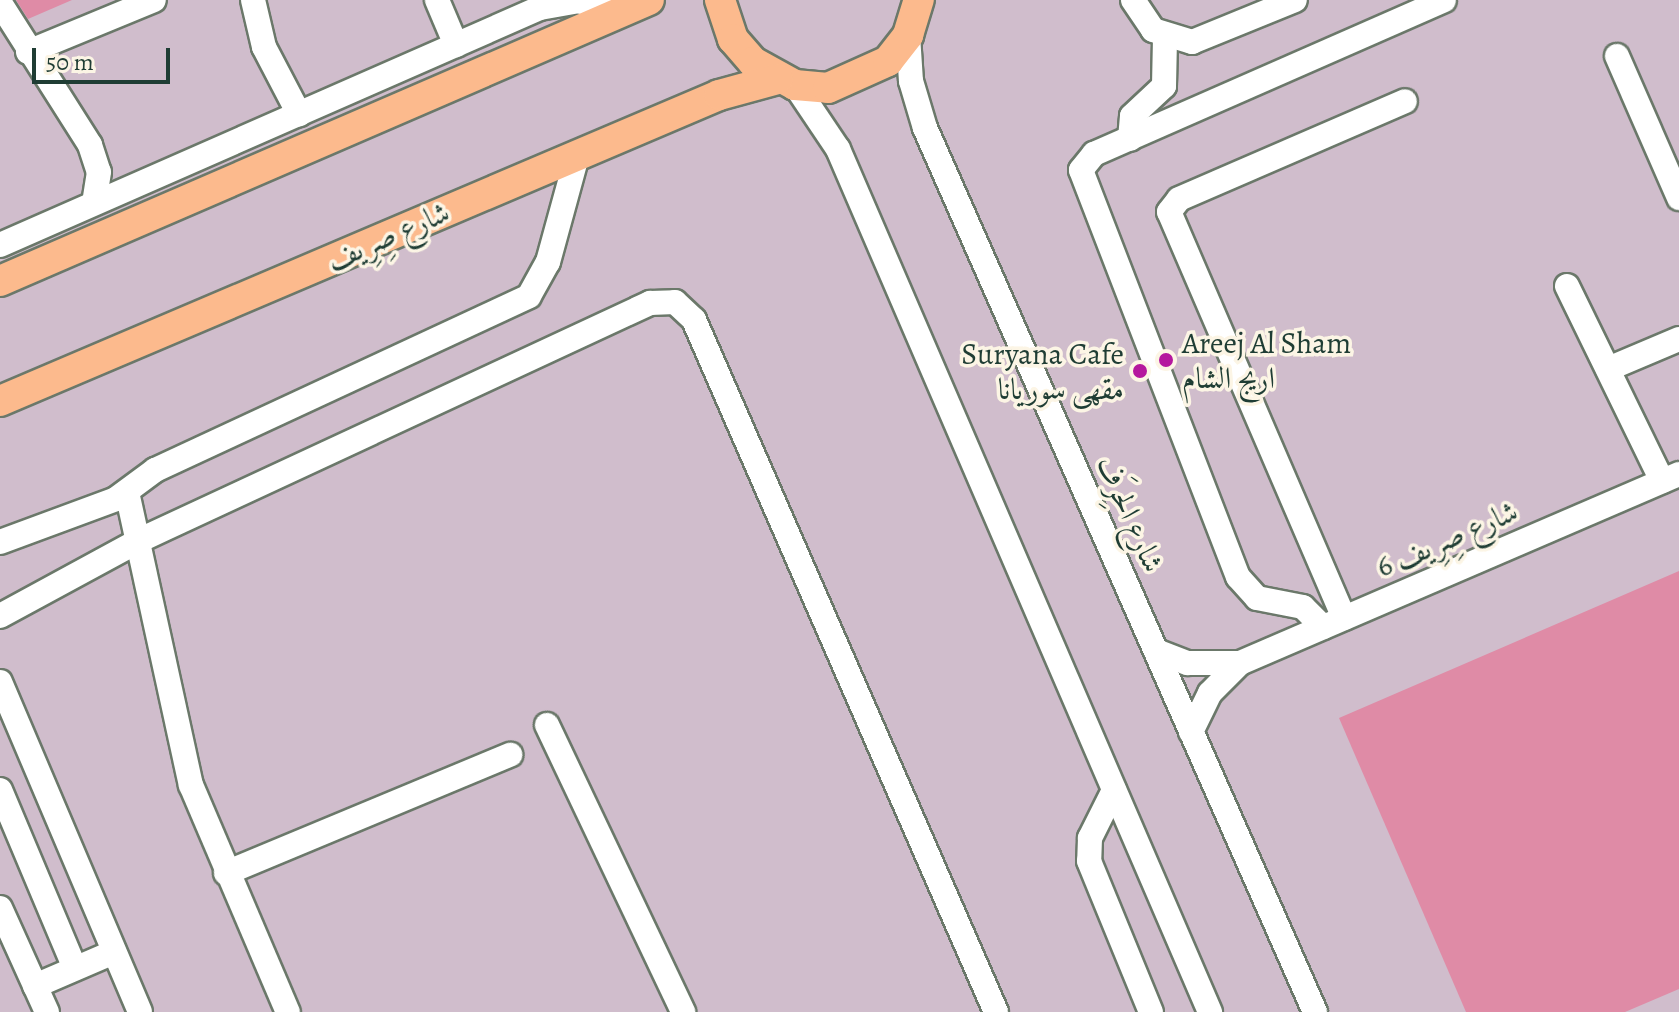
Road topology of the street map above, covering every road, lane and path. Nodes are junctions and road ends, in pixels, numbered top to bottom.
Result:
1 (154, 0) edge
2 (253, 0) edge
3 (437, 0) edge
4 (579, 0) edge
5 (649, 0) edge
6 (720, 0) edge
7 (1133, 0) edge
8 (1295, 0) edge
9 (1444, 0) edge
10 (0, 3) edge
11 (617, 13) junction
12 (921, 13) edge
13 (1165, 37) junction
14 (456, 45) junction
15 (28, 52) junction
16 (1617, 56) dead end
17 (786, 82) junction
18 (1405, 101) dead end
19 (299, 114) junction
20 (1130, 139) junction
21 (577, 156) junction
22 (1679, 198) edge
23 (94, 203) junction
24 (0, 245) edge
25 (0, 281) edge
26 (1567, 286) dead end
27 (1679, 339) edge
28 (1608, 369) junction
29 (0, 401) edge
30 (1671, 477) edge
31 (127, 492) junction
32 (138, 541) junction
33 (0, 542) edge
34 (0, 616) edge
35 (1334, 622) junction
36 (1156, 651) junction
37 (1240, 663) junction
38 (0, 682) edge
39 (547, 725) dead end
40 (1191, 732) junction
41 (510, 755) dead end
42 (0, 790) edge
43 (1114, 790) junction
44 (226, 873) junction
45 (0, 908) edge
46 (6, 936) edge
47 (114, 952) junction
48 (75, 968) junction
49 (35, 986) junction
50 (47, 1012) edge
51 (140, 1012) edge
52 (288, 1012) edge
53 (683, 1012) edge
54 (996, 1012) edge
55 (1151, 1012) edge
56 (1210, 1012) edge
57 (1315, 1012) edge

1 - 15 street
2 - 19 street
3 - 14 street
4 - 11 street
4 - 14 street
5 - 11 main road
6 - 17 main road
7 - 13 street
8 - 13 street
9 - 20 street
10 - 15 street
11 - 25 main road
12 - 17 main road, شارع صِرِيف
12 - 36 street, شارع الحِرَف
13 - 20 street
14 - 19 street
15 - 23 street
16 - 22 street
17 - 21 main road, شارع صِرِيف
17 - 43 street
18 - 35 street
19 - 23 street
20 - 35 street
21 - 29 main road, شارع صِرِيف
21 - 31 street
23 - 24 street
26 - 28 street
27 - 28 street
28 - 30 street
30 - 35 street, شارع صِرِيف 6
31 - 32 street
31 - 33 street
32 - 34 street
32 - 44 street
32 - 54 street
35 - 37 street, شارع صِرِيف 6
36 - 37 street, شارع صِرِيف 6
36 - 40 street, شارع الحِرَف
37 - 40 street, شارع صِرِيف 6
38 - 47 street
39 - 53 street
40 - 57 street, شارع الحِرَف
41 - 44 street
42 - 48 street
43 - 55 street
43 - 56 street
44 - 52 street
45 - 46 street
46 - 49 street
47 - 48 street
47 - 51 street
48 - 49 street
49 - 50 street

